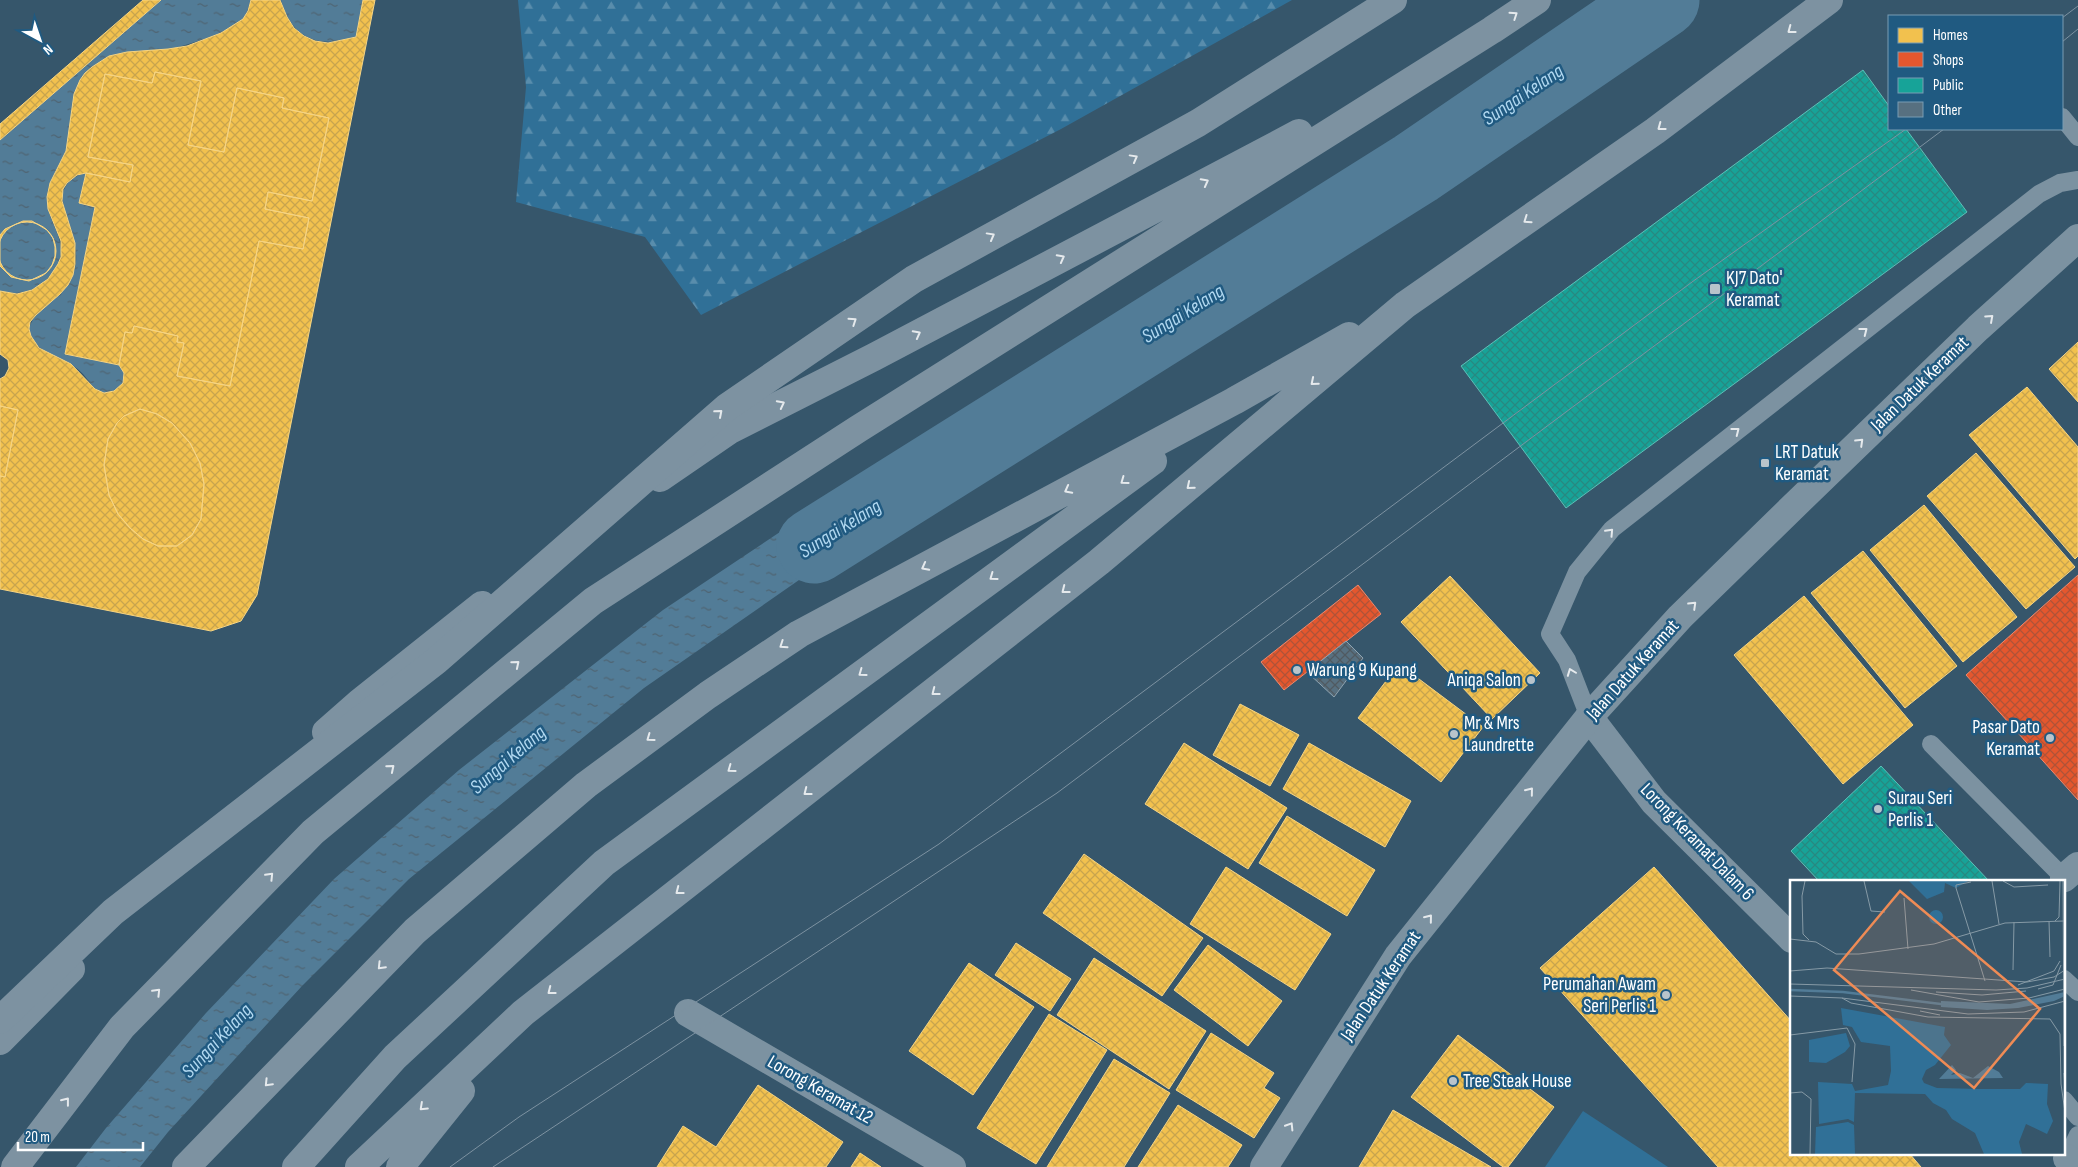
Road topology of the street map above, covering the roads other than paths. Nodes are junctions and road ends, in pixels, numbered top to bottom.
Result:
1 (1393, 0) edge
2 (1536, 0) edge
3 (1829, 0) edge
4 (1492, 30) junction
5 (2063, 118) edge
6 (2078, 137) edge
7 (2078, 180) edge
8 (2078, 238) edge
9 (1405, 305) junction
10 (1234, 401) junction
11 (1589, 717) junction
12 (1931, 744) dead end
13 (2068, 875) edge
14 (1790, 936) edge
15 (2066, 981) edge
16 (2078, 992) edge
17 (688, 1012) dead end
18 (522, 1013) junction
19 (0, 1020) edge
20 (0, 1041) edge
21 (2066, 1103) edge
22 (2078, 1118) edge
23 (15, 1167) edge
24 (186, 1167) edge
25 (296, 1167) edge
26 (359, 1167) edge
27 (400, 1167) edge
28 (952, 1167) edge
29 (1264, 1167) edge

19 -> 1 highway, bridge
4 -> 2 highway
3 -> 9 highway
20 -> 4 highway, bridge
23 -> 4 highway
5 - 6 lane
11 -> 7 lane
11 -> 8 street, Jalan Datuk Keramat
9 - 10 highway
9 -> 18 highway
10 -> 24 highway
10 -> 25 highway
11 - 14 street, Lorong Keramat Dalam 6
29 -> 11 street, Jalan Datuk Keramat
12 - 13 lane
15 - 16 lane
17 - 28 street, Lorong Keramat 12
18 -> 26 highway
18 - 27 highway
21 - 22 lane

